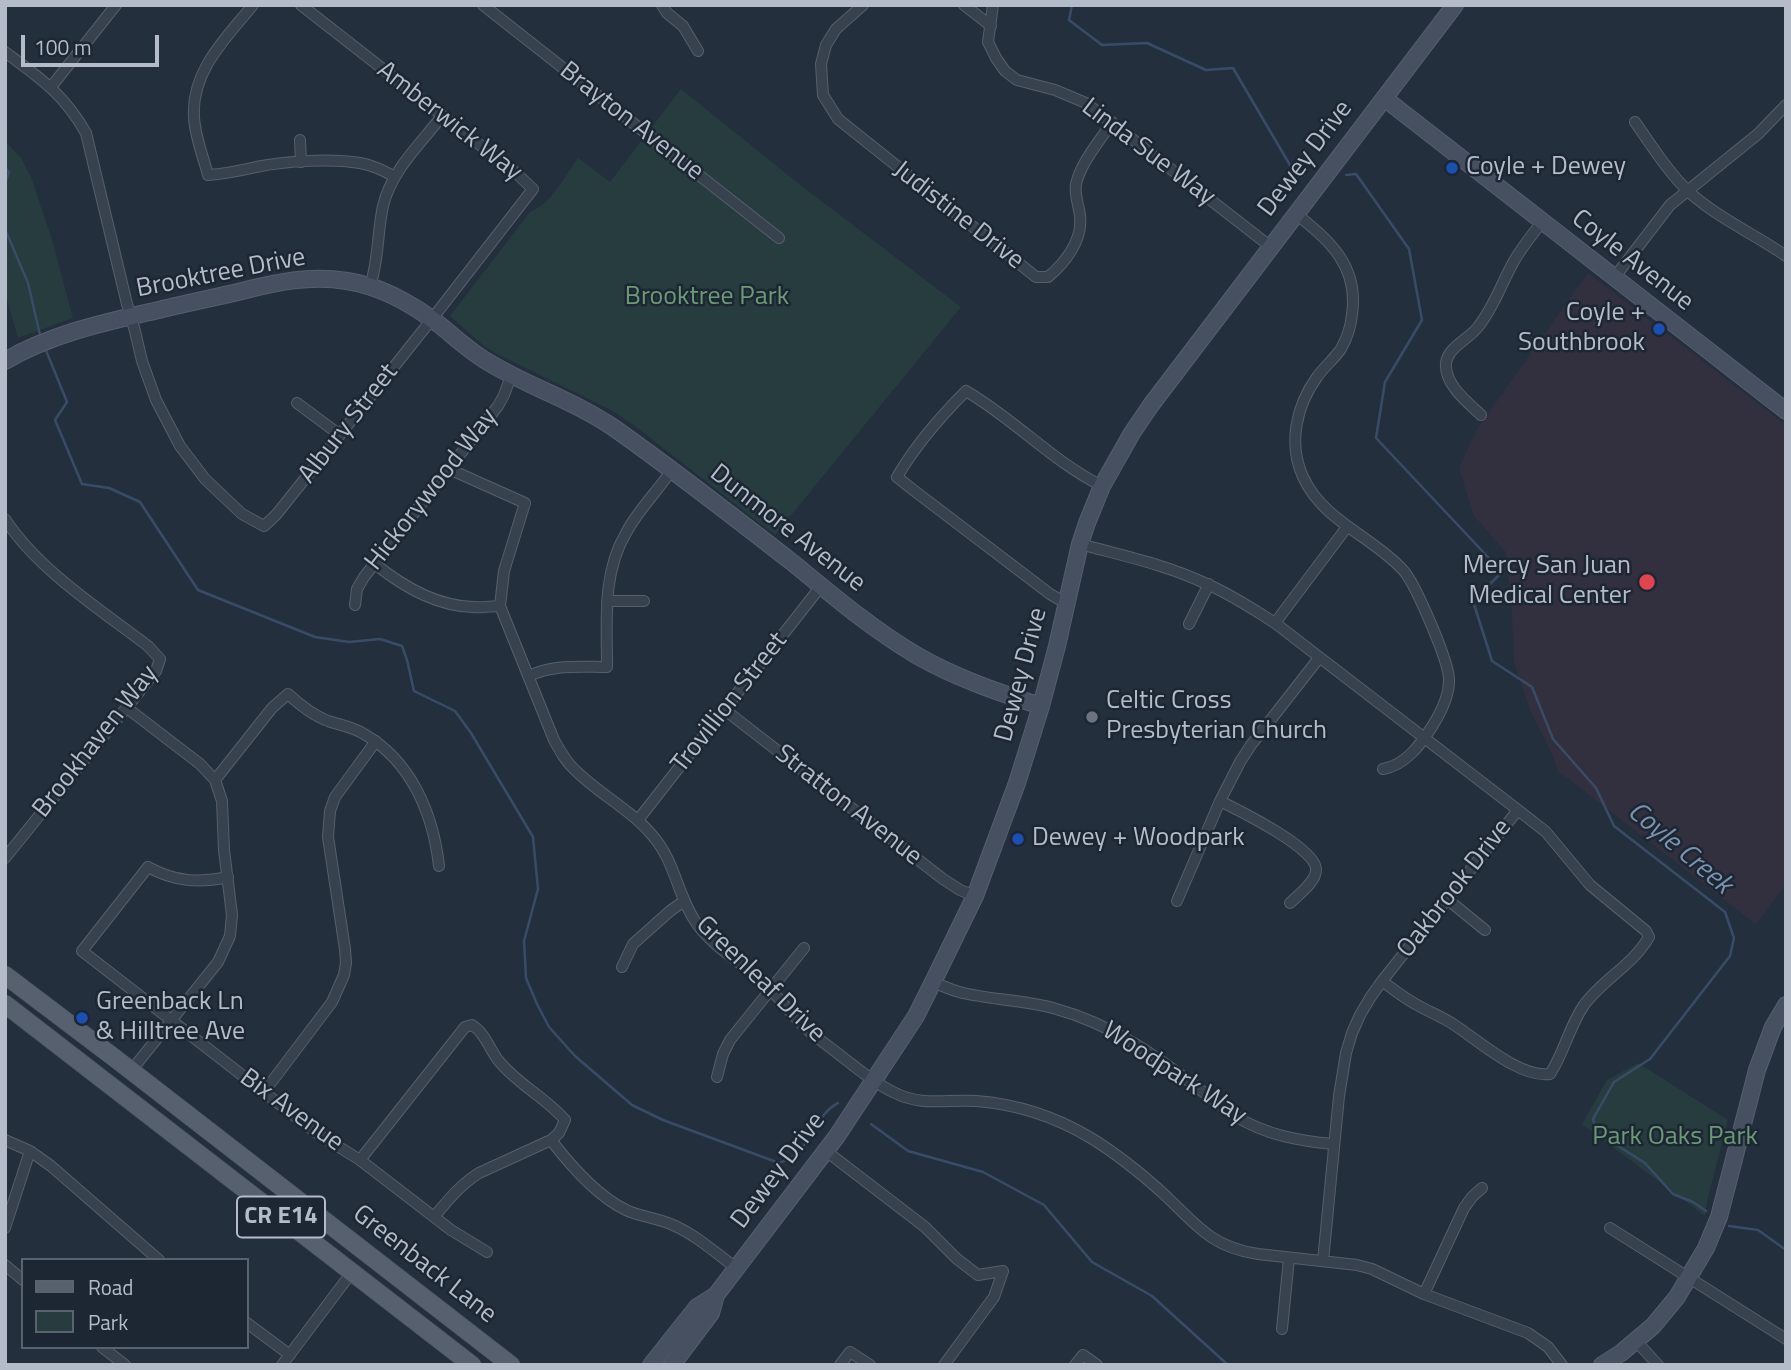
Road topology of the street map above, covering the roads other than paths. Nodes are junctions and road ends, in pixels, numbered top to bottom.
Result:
1 (116, 5) edge
2 (253, 5) edge
3 (301, 5) edge
4 (483, 5) edge
5 (662, 5) edge
6 (863, 5) edge
7 (964, 5) edge
8 (993, 5) edge
9 (1455, 5) edge
10 (991, 26) junction
11 (5, 51) edge
12 (698, 51) dead end
13 (51, 87) junction
14 (1384, 98) junction
15 (1786, 105) edge
16 (442, 116) junction
17 (1112, 122) junction
18 (1635, 122) dead end
19 (300, 141) dead end
20 (300, 162) junction
21 (395, 177) junction
22 (1687, 190) junction
23 (1296, 214) junction
24 (1542, 222) junction
25 (779, 239) dead end
26 (1271, 247) junction
27 (1785, 254) edge
28 (1614, 278) junction
29 (369, 286) junction
30 (131, 317) junction
31 (432, 319) junction
32 (5, 361) edge
33 (511, 376) junction
34 (297, 403) dead end
35 (1786, 411) edge
36 (1481, 415) dead end
37 (340, 435) junction
38 (449, 469) junction
39 (671, 471) junction
40 (1102, 486) junction
41 (5, 519) edge
42 (1348, 527) junction
43 (1080, 544) junction
44 (374, 563) junction
45 (1209, 584) junction
46 (821, 586) junction
47 (607, 601) junction
48 (644, 601) dead end
49 (1067, 604) junction
50 (355, 605) dead end
51 (500, 606) junction
52 (1275, 623) junction
53 (1189, 624) dead end
54 (1319, 658) junction
55 (529, 676) junction
56 (1041, 706) junction
57 (127, 708) junction
58 (724, 710) junction
59 (1424, 738) junction
60 (376, 741) junction
61 (1383, 769) dead end
62 (215, 780) junction
63 (1220, 801) junction
64 (1518, 810) junction
65 (638, 820) junction
66 (5, 858) edge
67 (439, 866) dead end
68 (228, 877) junction
69 (975, 896) junction
70 (1447, 899) junction
71 (684, 901) junction
72 (1177, 901) dead end
73 (1290, 904) dead end
74 (1485, 930) dead end
75 (804, 948) dead end
76 (622, 967) dead end
77 (5, 975) edge
78 (1382, 981) junction
79 (933, 982) junction
80 (770, 989) junction
81 (5, 1004) edge
82 (1786, 1005) edge
83 (172, 1020) junction
84 (1779, 1030) edge
85 (90, 1068) junction
86 (131, 1071) junction
87 (717, 1077) dead end
88 (874, 1080) junction
89 (264, 1092) junction
90 (5, 1140) edge
91 (551, 1140) junction
92 (1334, 1144) junction
93 (30, 1151) junction
94 (826, 1151) junction
95 (359, 1160) junction
96 (1482, 1188) dead end
97 (434, 1217) junction
98 (5, 1227) edge
99 (1610, 1228) dead end
100 (487, 1252) dead end
101 (157, 1258) edge
102 (1289, 1258) junction
103 (1323, 1261) junction
104 (5, 1265) edge
105 (386, 1268) junction
106 (736, 1268) junction
107 (352, 1272) junction
108 (21, 1278) edge
109 (1688, 1278) junction
110 (1424, 1294) junction
111 (716, 1295) junction
112 (248, 1323) edge
113 (1282, 1329) dead end
114 (1786, 1339) edge
115 (1636, 1341) junction
116 (105, 1349) edge
117 (290, 1355) junction
118 (125, 1365) edge
119 (282, 1365) edge
120 (472, 1365) edge
121 (512, 1365) edge
122 (651, 1365) edge
123 (672, 1365) edge
124 (840, 1365) edge
125 (870, 1365) edge
126 (944, 1365) edge
127 (1075, 1365) edge
128 (1097, 1365) edge
129 (1562, 1365) edge
130 (1602, 1365) edge
131 (1658, 1365) edge

1 - 13 street
2 - 20 street
3 - 16 street, Amberwick Way
4 - 25 street, Brayton Avenue
5 - 12 street
6 - 17 street, Judistine Drive
7 - 10 street
8 - 10 street, Linda Sue Way
9 - 14 street, Dewey Drive
10 - 17 street, Linda Sue Way
11 - 13 street
13 - 30 street
14 - 23 street, Dewey Drive
14 - 24 street, Coyle Avenue
15 - 22 street
16 - 21 street
16 - 31 street, Amberwick Way
17 - 26 street, Linda Sue Way
18 - 22 street
19 - 20 street
20 - 21 street
21 - 29 street
22 - 27 street
22 - 28 street
23 - 26 street, Dewey Drive
23 - 42 street
24 - 28 street, Coyle Avenue
24 - 36 street
26 - 40 street, Dewey Drive
28 - 35 street, Coyle Avenue
29 - 30 street, Brooktree Drive
29 - 31 street, Brooktree Drive
30 - 32 street, Brooktree Drive
30 - 37 street, Albury Street
31 - 33 street, Brooktree Drive
31 - 37 street, Albury Street
33 - 38 street, Hickorywood Way
33 - 39 street, Dunmore Avenue
34 - 37 street
38 - 44 street, Hickorywood Way
38 - 51 street, Greenleaf Drive
39 - 46 street, Dunmore Avenue
39 - 47 street
40 - 43 street, Dewey Drive
40 - 49 street
41 - 57 street, Brookhaven Way
42 - 52 street
42 - 59 street
43 - 45 street, Oakbrook Drive
43 - 49 street, Dewey Drive
44 - 50 street, Hickorywood Way
44 - 51 street
45 - 52 street, Oakbrook Drive
45 - 53 street
46 - 56 street, Dunmore Avenue
46 - 58 street, Trovillion Street
47 - 48 street
47 - 55 street
49 - 56 street, Dewey Drive
51 - 55 street, Greenleaf Drive
52 - 54 street, Oakbrook Drive
54 - 59 street, Oakbrook Drive
54 - 63 street
55 - 65 street, Greenleaf Drive
56 - 69 street, Dewey Drive
57 - 62 street
57 - 66 street, Brookhaven Way
58 - 65 street, Trovillion Street
58 - 69 street, Stratton Avenue
59 - 61 street
59 - 64 street, Oakbrook Drive
60 - 62 street
60 - 67 street
60 - 89 street
62 - 68 street
63 - 72 street
63 - 73 street
64 - 70 street, Oakbrook Drive
64 - 78 street
65 - 71 street, Greenleaf Drive
68 - 83 street
68 - 83 street, Bix Avenue
69 - 79 street, Dewey Drive
70 - 74 street
70 - 78 street, Oakbrook Drive
71 - 76 street
71 - 80 street, Greenleaf Drive
75 - 80 street
77 - 86 main road, Greenback Lane / CR E14
78 - 92 street, Oakbrook Drive
79 - 88 street, Dewey Drive
79 - 92 street, Woodpark Way
80 - 87 street
80 - 88 street, Greenleaf Drive
81 - 85 main road, Greenback Lane / CR E14
82 - 84 street
83 - 86 street
83 - 89 street, Bix Avenue
84 - 109 street
85 - 86 main road
85 - 107 main road, Greenback Lane / CR E14
86 - 105 main road, Greenback Lane / CR E14
88 - 94 street, Dewey Drive
88 - 102 street, Greenleaf Drive
89 - 95 street, Bix Avenue
90 - 93 street
91 - 95 street
91 - 97 street
91 - 106 street
92 - 103 street, Oakbrook Drive
93 - 98 street
93 - 101 street
94 - 106 street, Dewey Drive
94 - 126 street
95 - 97 street, Bix Avenue
96 - 110 street
97 - 100 street, Bix Avenue
99 - 109 street
102 - 103 street, Greenleaf Drive
102 - 113 street
103 - 110 street, Greenleaf Drive
104 - 108 street
105 - 107 main road
105 - 121 main road, Greenback Lane / CR E14
106 - 111 street, Dewey Drive
107 - 117 street
107 - 120 main road, Greenback Lane / CR E14
109 - 114 street
109 - 115 street
110 - 129 street, Greenleaf Drive
111 - 122 street, Dewey Drive
111 - 123 street
112 - 117 street
115 - 130 street
115 - 131 street
116 - 118 street
117 - 119 street
124 - 125 street
127 - 128 street

